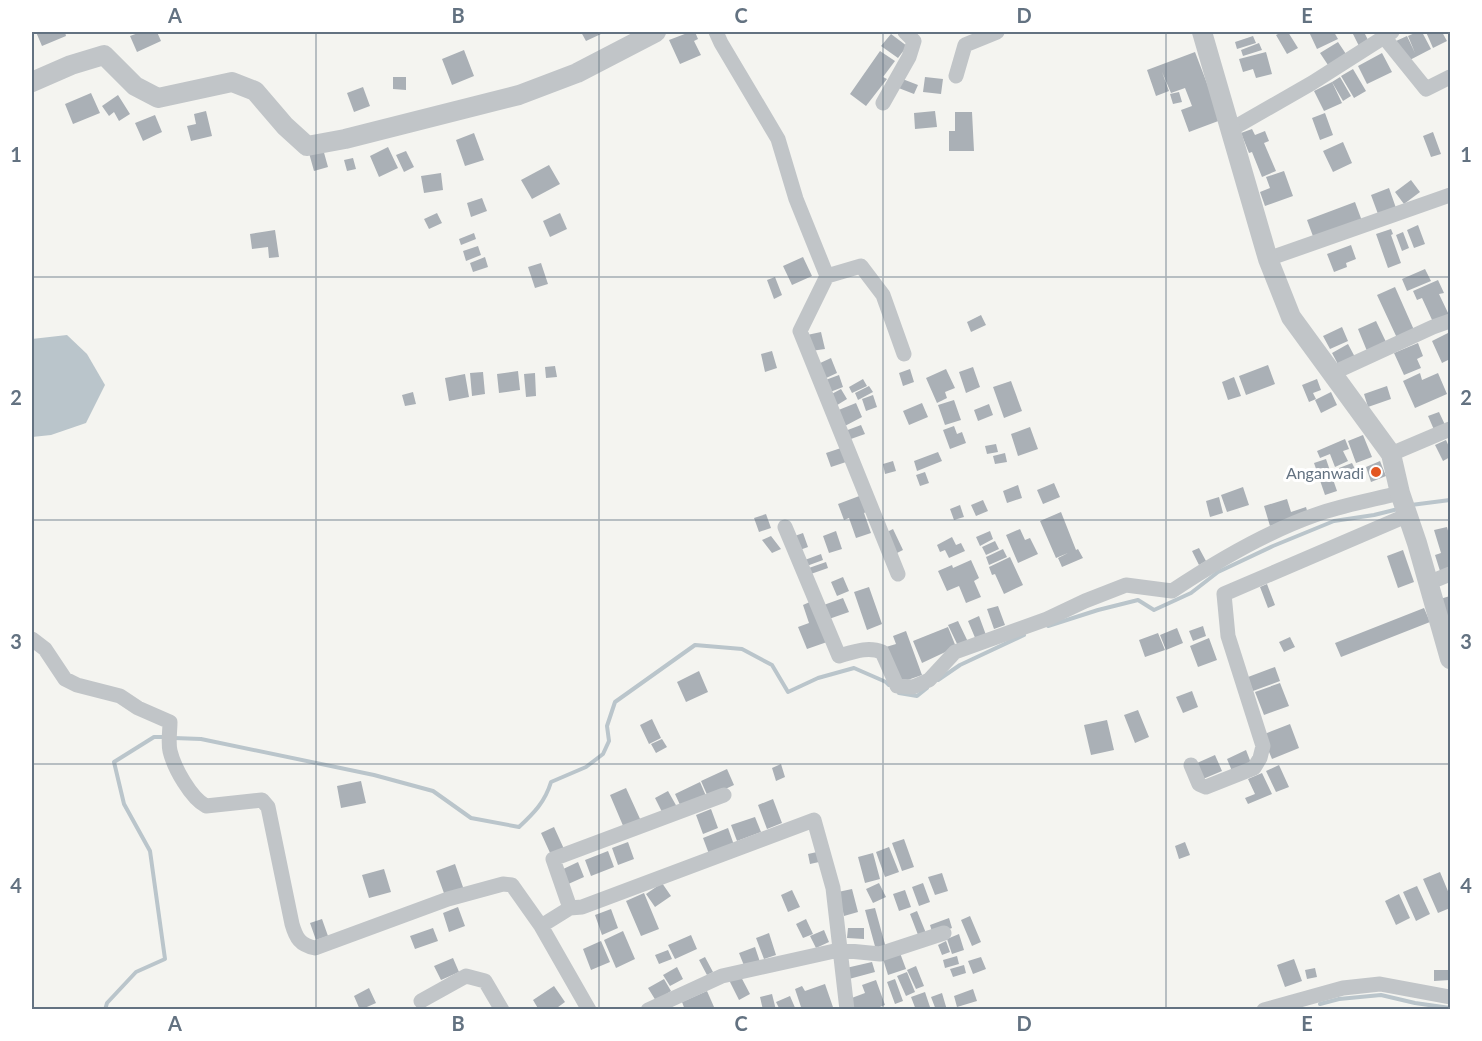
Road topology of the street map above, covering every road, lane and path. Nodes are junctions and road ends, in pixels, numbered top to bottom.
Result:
1 (656, 32) edge
2 (716, 32) edge
3 (905, 32) edge
4 (997, 32) edge
5 (1205, 33) edge
6 (1388, 34) edge
7 (956, 76) dead end
8 (1450, 77) edge
9 (32, 81) edge
10 (883, 103) dead end
11 (1230, 130) junction
12 (1450, 195) edge
13 (1268, 259) junction
14 (827, 276) junction
15 (1450, 321) edge
16 (904, 354) dead end
17 (1333, 373) junction
18 (1450, 429) edge
19 (1391, 454) junction
20 (1404, 503) junction
21 (785, 527) dead end
22 (1450, 573) edge
23 (898, 574) dead end
24 (1428, 583) junction
25 (32, 639) edge
26 (1450, 659) edge
27 (1191, 765) dead end
28 (724, 795) dead end
29 (570, 908) junction
30 (541, 926) junction
31 (944, 933) dead end
32 (839, 950) junction
33 (1450, 997) edge
34 (421, 1001) dead end
35 (1310, 1004) edge
36 (502, 1010) edge
37 (589, 1010) edge
38 (648, 1010) edge
39 (847, 1010) edge
40 (1264, 1010) edge

1 - 9 street
2 - 14 street
3 - 10 street
4 - 7 street
5 - 11 street
6 - 8 street
6 - 11 street
11 - 13 street
12 - 13 street
13 - 17 street
14 - 16 street
14 - 23 street
15 - 17 street
17 - 19 street
18 - 19 street
19 - 20 street
20 - 21 street
20 - 24 street
20 - 27 street
22 - 24 street
24 - 26 street
25 - 30 street
28 - 29 street
29 - 30 street
29 - 32 street
30 - 37 street
31 - 32 street
32 - 38 street
32 - 39 street
33 - 35 street
34 - 36 street
35 - 40 street

